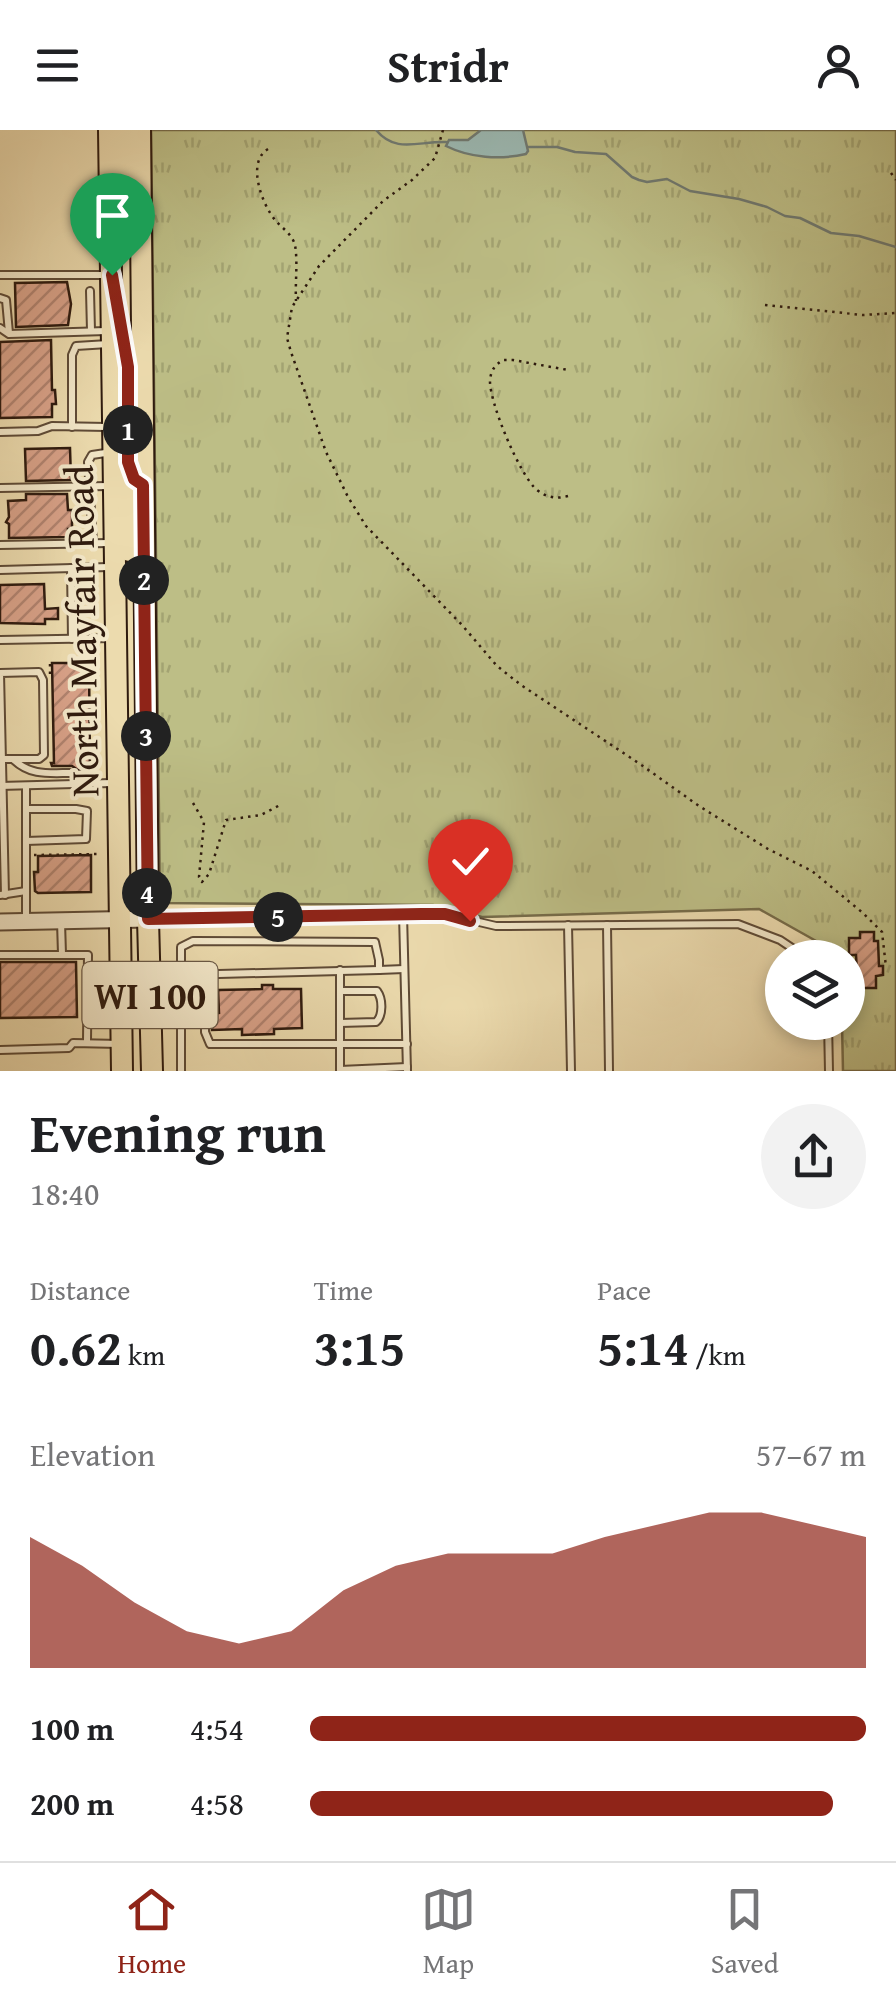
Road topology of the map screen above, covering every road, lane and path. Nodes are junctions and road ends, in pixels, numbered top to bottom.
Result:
1 (110, 130) edge
2 (125, 130) edge
3 (140, 130) edge
4 (443, 130) edge
5 (268, 149) dead end
6 (891, 173) dead end
7 (896, 180) edge
8 (112, 275) junction
9 (0, 276) edge
10 (141, 283) junction
11 (90, 291) dead end
12 (0, 298) edge
13 (296, 302) junction
14 (764, 305) dead end
15 (896, 313) edge
16 (0, 328) edge
17 (8, 334) junction
18 (105, 335) junction
19 (568, 370) dead end
20 (72, 427) junction
21 (114, 427) junction
22 (0, 432) edge
23 (114, 452) junction
24 (143, 485) junction
25 (114, 486) junction
26 (89, 487) junction
27 (0, 488) edge
28 (568, 496) dead end
29 (93, 543) junction
30 (115, 543) junction
31 (0, 545) edge
32 (116, 567) junction
33 (71, 568) junction
34 (0, 570) edge
35 (116, 638) junction
36 (72, 639) junction
37 (0, 640) edge
38 (145, 651) junction
39 (1, 730) edge
40 (2, 759) junction
41 (13, 759) junction
42 (118, 783) junction
43 (80, 784) junction
44 (2, 786) edge
45 (26, 786) junction
46 (193, 803) dead end
47 (282, 804) dead end
48 (26, 809) junction
49 (26, 841) junction
50 (105, 854) dead end
51 (33, 855) dead end
52 (26, 891) junction
53 (2, 895) edge
54 (403, 914) junction
55 (120, 919) junction
56 (148, 919) junction
57 (61, 920) junction
58 (26, 921) junction
59 (0, 922) edge
60 (568, 926) junction
61 (607, 926) junction
62 (780, 940) edge
63 (0, 955) edge
64 (62, 955) junction
65 (886, 967) dead end
66 (404, 969) junction
67 (340, 970) junction
68 (379, 970) junction
69 (204, 974) junction
70 (181, 975) junction
71 (340, 991) junction
72 (340, 1023) junction
73 (121, 1033) junction
74 (828, 1040) edge
75 (87, 1041) junction
76 (407, 1044) junction
77 (340, 1045) junction
78 (0, 1050) edge
79 (407, 1069) edge
80 (340, 1070) edge
81 (122, 1071) edge
82 (130, 1071) edge
83 (143, 1071) edge
84 (152, 1071) edge
85 (181, 1071) edge
86 (571, 1071) edge
87 (609, 1071) edge
88 (828, 1071) edge

1 - 8 main road, North Mayfair Road / WI 100
2 - 10 main road
3 - 10 main road, North Mayfair Road / WI 100
4 - 13 path
5 - 13 path
6 - 7 path
8 - 9 lane
8 - 18 main road, North Mayfair Road / WI 100
8 - 24 main road
10 - 24 main road, North Mayfair Road / WI 100
11 - 18 lane
12 - 17 lane
13 - 65 path
14 - 15 path
16 - 17 lane
17 - 18 lane
18 - 20 lane
18 - 21 main road, North Mayfair Road / WI 100
19 - 28 path
20 - 21 lane
20 - 22 lane
21 - 23 main road, North Mayfair Road / WI 100
23 - 25 main road, North Mayfair Road / WI 100
23 - 26 lane
24 - 38 main road, North Mayfair Road / WI 100
25 - 26 lane
25 - 30 main road, North Mayfair Road / WI 100
25 - 38 main road
26 - 27 lane
26 - 29 lane
29 - 30 lane
29 - 31 lane
30 - 32 main road, North Mayfair Road / WI 100
32 - 33 lane
32 - 35 main road, North Mayfair Road / WI 100
32 - 56 main road
33 - 34 lane
33 - 36 lane
35 - 36 lane
35 - 42 main road, North Mayfair Road / WI 100
36 - 37 lane
38 - 56 main road, North Mayfair Road / WI 100
39 - 40 lane
39 - 41 lane
40 - 41 lane
40 - 44 lane
41 - 43 lane
42 - 43 lane
42 - 55 main road, North Mayfair Road / WI 100
43 - 45 lane
44 - 45 lane
44 - 53 lane
45 - 48 lane
46 - 47 path
48 - 49 lane
48 - 49 lane
49 - 52 lane
50 - 51 path
52 - 53 lane
52 - 58 lane
54 - 56 street
54 - 60 lane
54 - 66 lane
55 - 56 street
55 - 57 street
55 - 73 main road, North Mayfair Road / WI 100
55 - 83 main road
56 - 84 main road, North Mayfair Road / WI 100
57 - 58 street
57 - 64 lane
58 - 59 street
60 - 61 lane
60 - 86 lane
61 - 62 lane
61 - 87 lane
63 - 64 lane
64 - 75 lane
66 - 68 lane
66 - 76 lane
67 - 68 lane
67 - 69 lane
67 - 71 lane
68 - 70 lane
69 - 70 lane
69 - 77 lane
70 - 85 lane
71 - 72 lane
71 - 72 lane
72 - 77 lane
73 - 75 lane
73 - 81 main road, North Mayfair Road / WI 100
73 - 82 main road
74 - 88 lane
75 - 78 lane
76 - 77 lane
76 - 79 lane
77 - 80 lane
79 - 80 lane

